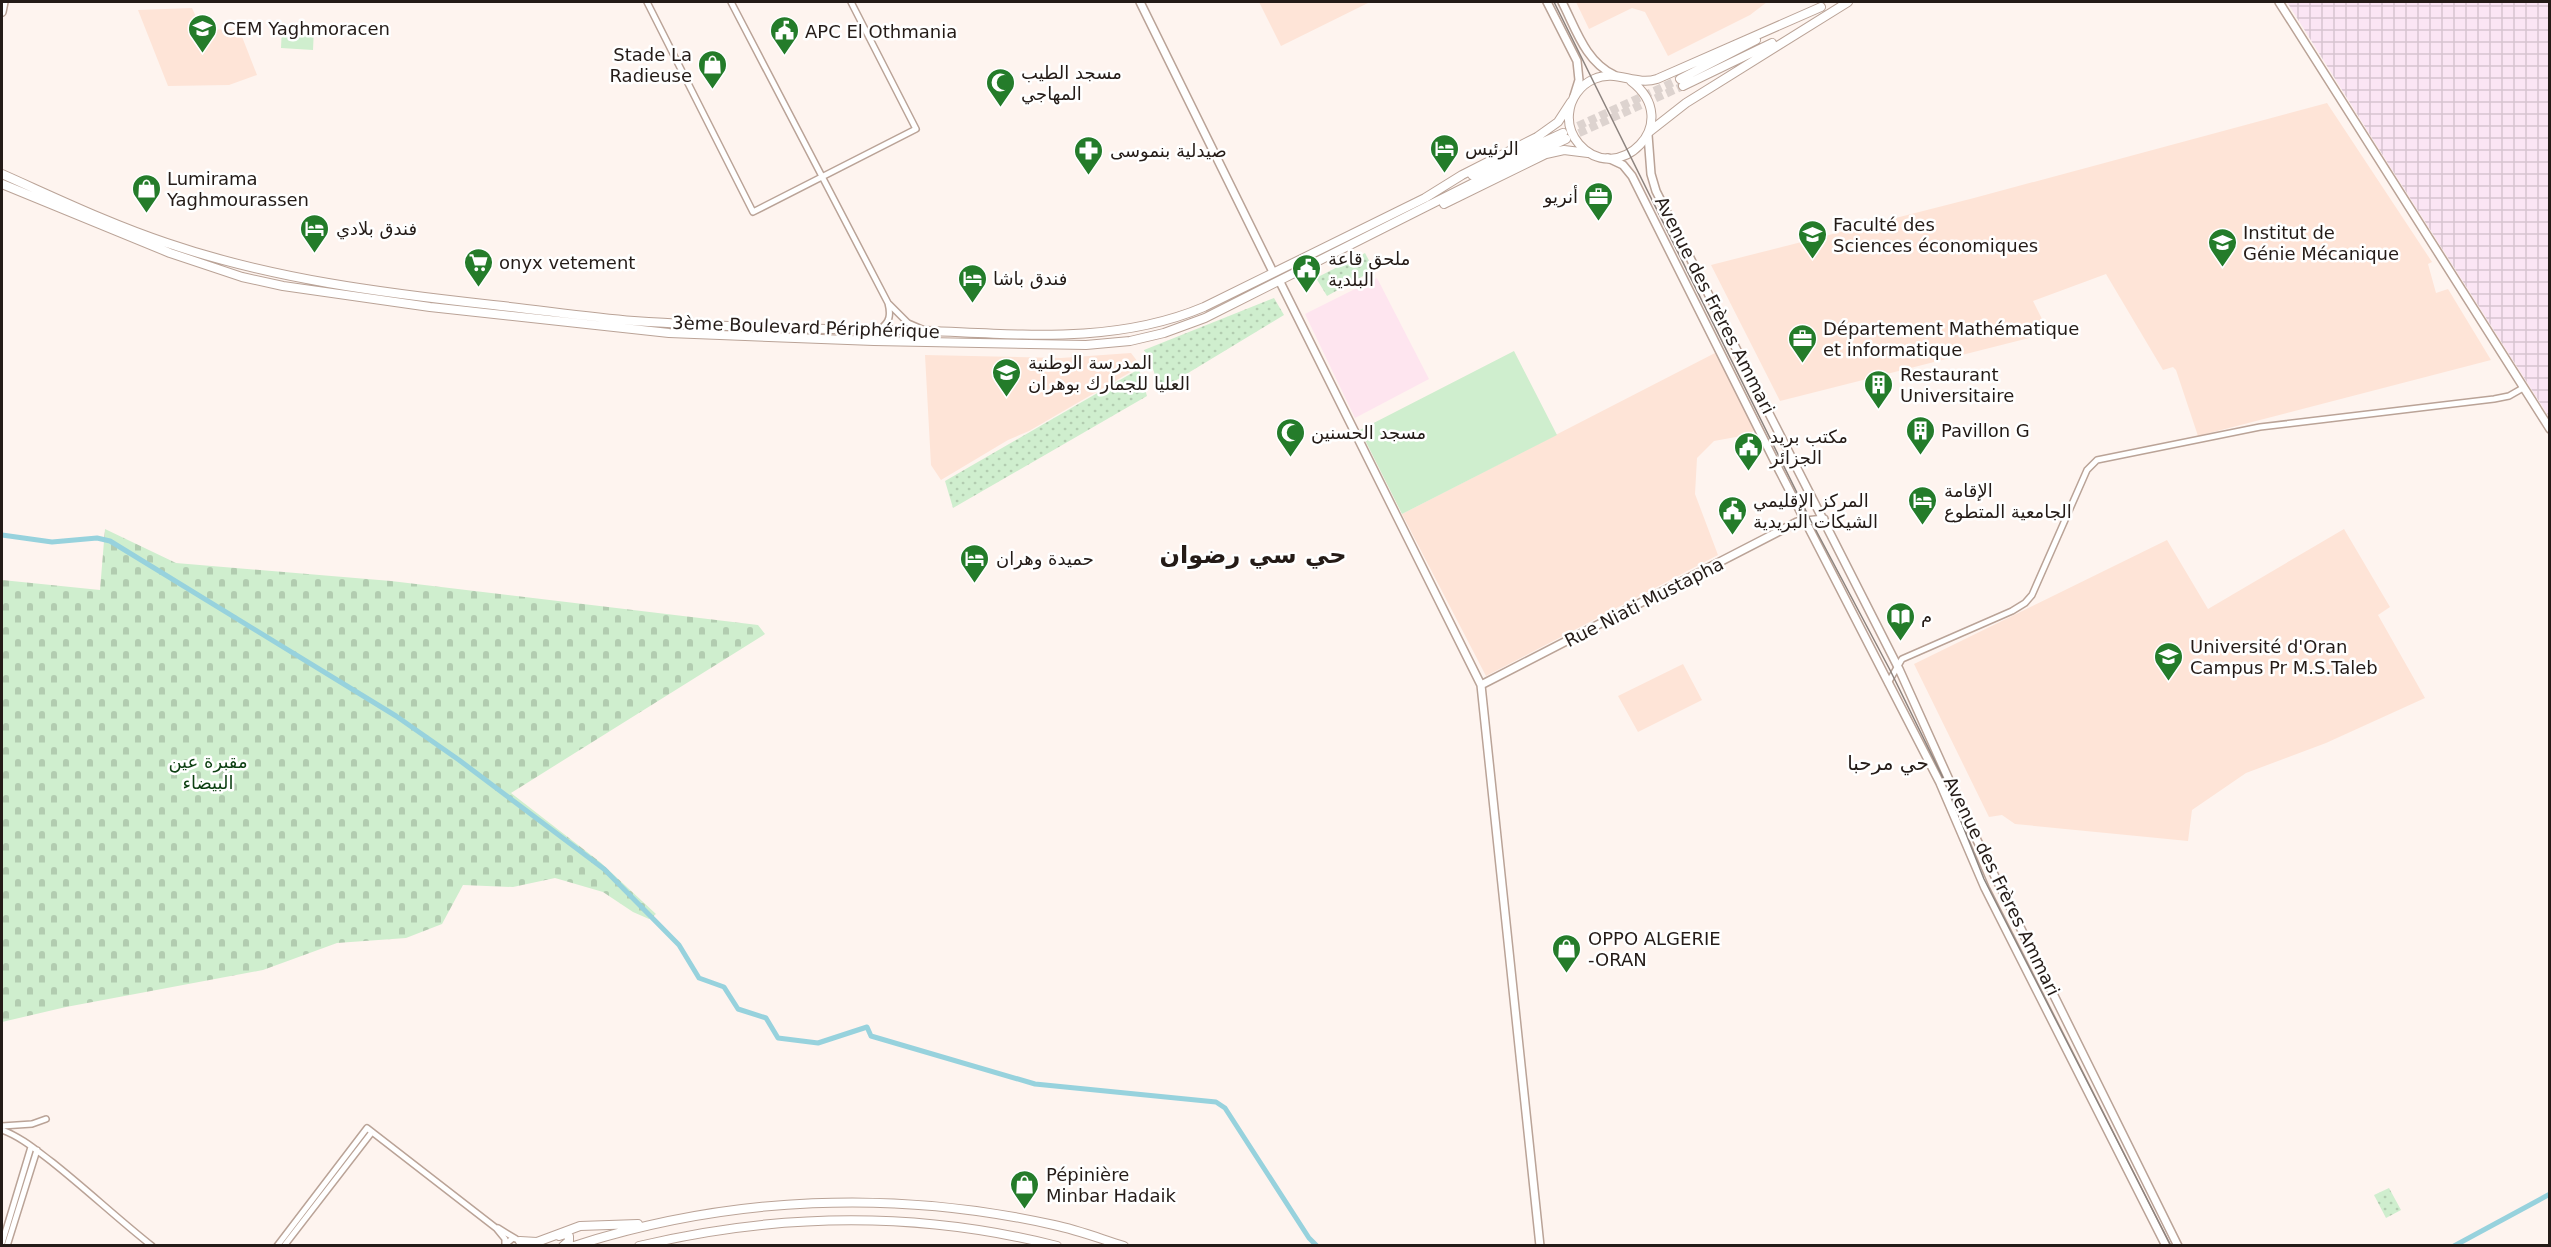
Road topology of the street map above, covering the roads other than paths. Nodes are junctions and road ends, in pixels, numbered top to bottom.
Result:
1 (4, 2) edge
2 (647, 2) edge
3 (732, 2) edge
4 (851, 2) edge
5 (1140, 2) edge
6 (1547, 2) edge
7 (1562, 2) edge
8 (1829, 2) edge
9 (1848, 2) edge
10 (2279, 2) edge
11 (1821, 7) junction
12 (2, 12) edge
13 (1803, 28) junction
14 (1614, 75) junction
15 (1631, 81) junction
16 (1573, 99) junction
17 (1648, 134) junction
18 (1590, 153) junction
19 (1608, 158) junction
20 (2, 173) edge
21 (821, 175) junction
22 (2, 183) edge
23 (1438, 191) junction
24 (1409, 217) junction
25 (1273, 272) junction
26 (1280, 282) junction
27 (888, 303) junction
28 (878, 330) junction
29 (927, 331) junction
30 (2523, 388) junction
31 (2550, 429) edge
32 (1824, 519) junction
33 (1807, 522) junction
34 (1898, 667) junction
35 (1888, 683) junction
36 (1481, 685) junction
37 (46, 1119) dead end
38 (2, 1128) edge
39 (370, 1130) junction
40 (34, 1148) junction
41 (658, 1222) junction
42 (496, 1228) junction
43 (6, 1229) edge
44 (519, 1242) edge
45 (2, 1243) edge
46 (7, 1245) edge
47 (152, 1245) edge
48 (277, 1245) edge
49 (284, 1245) edge
50 (505, 1245) edge
51 (538, 1245) edge
52 (562, 1245) edge
53 (573, 1245) edge
54 (639, 1245) edge
55 (1057, 1245) edge
56 (1124, 1245) edge
57 (1540, 1245) edge
58 (2166, 1245) edge
59 (2178, 1245) edge

1 - 12 main road
2 - 21 street
3 - 21 street
4 - 21 street
5 - 25 main road
6 - 16 main road
7 - 14 main road
8 - 11 highway
9 - 13 highway
10 - 30 main road
11 - 13 highway
11 - 15 highway
13 - 17 highway
14 - 15 highway
14 - 16 highway
15 - 17 highway
16 - 18 highway
16 - 23 highway, 3ème Boulevard Périphérique
17 - 19 highway
17 - 32 main road, Avenue des Frères Ammari
18 - 19 highway
18 - 24 highway
19 - 33 main road, Avenue des Frères Ammari
20 - 28 highway, 3ème Boulevard Périphérique
21 - 27 street
22 - 26 highway, 3ème Boulevard Périphérique
23 - 24 highway, 3ème Boulevard Périphérique
23 - 25 highway, 3ème Boulevard Périphérique
24 - 26 highway, 3ème Boulevard Périphérique
25 - 29 highway, 3ème Boulevard Périphérique
26 - 36 main road
27 - 28 street
27 - 29 street
28 - 29 highway, 3ème Boulevard Périphérique
30 - 31 main road
30 - 34 street
32 - 33 main road, Rue Niati Mustapha
32 - 34 main road, Avenue des Frères Ammari
33 - 35 main road, Avenue des Frères Ammari
33 - 36 main road, Rue Niati Mustapha
34 - 35 street
34 - 59 main road, Avenue des Frères Ammari
35 - 58 main road, Avenue des Frères Ammari
36 - 57 main road
37 - 38 street
38 - 40 street
39 - 42 street
39 - 48 street
39 - 49 street
40 - 43 street
40 - 47 street
41 - 44 highway
41 - 53 highway
41 - 56 highway
42 - 44 street
42 - 50 street
43 - 45 street
43 - 46 street
44 - 50 street
51 - 52 highway
54 - 55 highway

